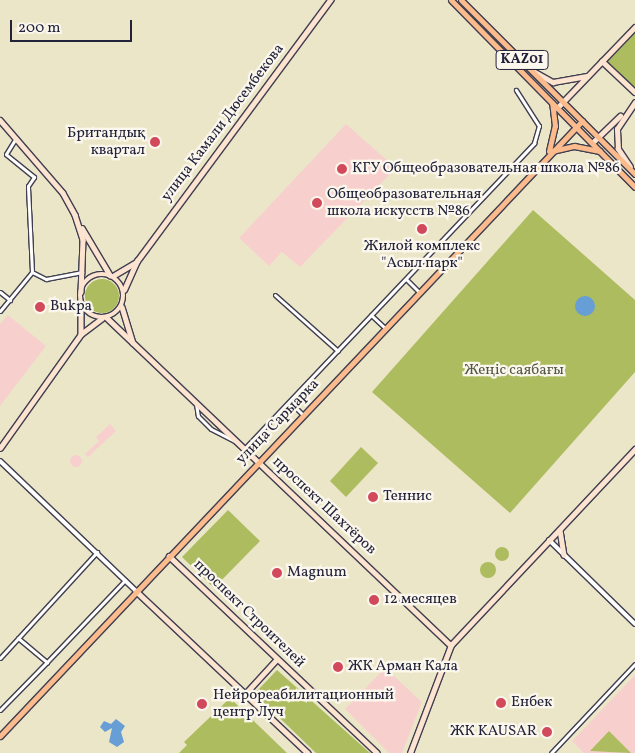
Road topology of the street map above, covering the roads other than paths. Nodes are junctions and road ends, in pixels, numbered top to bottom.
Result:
1 (330, 0) edge
2 (451, 0) edge
3 (462, 0) edge
4 (635, 27) edge
5 (602, 61) junction
6 (531, 69) junction
7 (590, 74) junction
8 (516, 90) dead end
9 (635, 92) edge
10 (563, 102) junction
11 (635, 102) edge
12 (552, 103) junction
13 (557, 108) junction
14 (0, 120) edge
15 (582, 121) junction
16 (575, 126) junction
17 (598, 136) junction
18 (16, 138) junction
19 (592, 143) junction
20 (0, 152) edge
21 (6, 152) junction
22 (549, 152) junction
23 (600, 152) junction
24 (634, 173) edge
25 (635, 186) edge
26 (80, 225) junction
27 (137, 262) junction
28 (32, 272) junction
29 (82, 272) junction
30 (112, 276) junction
31 (406, 279) junction
32 (124, 290) junction
33 (418, 291) junction
34 (0, 292) edge
35 (81, 292) junction
36 (275, 295) dead end
37 (10, 300) junction
38 (81, 300) junction
39 (124, 301) junction
40 (0, 312) edge
41 (371, 315) junction
42 (104, 317) junction
43 (384, 327) junction
44 (81, 334) junction
45 (135, 345) junction
46 (338, 351) junction
47 (290, 402) junction
48 (196, 404) junction
49 (302, 414) junction
50 (237, 442) junction
51 (0, 448) edge
52 (244, 449) junction
53 (635, 449) edge
54 (0, 461) edge
55 (258, 461) junction
56 (561, 527) junction
57 (549, 540) junction
58 (97, 552) junction
59 (564, 555) junction
60 (169, 556) junction
61 (125, 580) junction
62 (136, 591) junction
63 (635, 624) edge
64 (18, 638) junction
65 (450, 645) junction
66 (0, 658) edge
67 (277, 659) junction
68 (47, 662) junction
69 (635, 664) edge
70 (245, 694) junction
71 (0, 710) edge
72 (0, 736) edge
73 (308, 753) edge
74 (377, 753) edge
75 (410, 753) edge
76 (551, 753) edge

1 - 27 main road, улица Камали Дюсембекова
2 - 12 main road, KАZ01
3 - 6 main road, KАZ01
4 - 5 main road
5 - 7 main road
5 - 9 main road
6 - 7 main road
6 - 10 main road, KАZ01
7 - 10 main road
8 - 31 street
10 - 13 main road
10 - 15 main road, KАZ01
11 - 17 main road
11 - 24 main road
12 - 13 main road, KАZ01
12 - 22 main road
13 - 16 main road, KАZ01
14 - 18 main road
15 - 16 main road, улица Сарыарка
15 - 17 main road, KАZ01
16 - 19 main road, KАZ01
16 - 22 main road, улица Сарыарка
17 - 19 main road
17 - 24 main road, KАZ01
18 - 21 street
18 - 26 main road
19 - 23 main road, KАZ01
20 - 21 street
21 - 28 street
22 - 23 main road
22 - 33 main road, улица Сарыарка
23 - 25 main road, KАZ01
26 - 29 main road
26 - 30 main road
27 - 30 main road
27 - 32 main road
28 - 29 street
28 - 37 street
29 - 35 main road
30 - 32 main road
30 - 35 main road
31 - 33 street
31 - 41 street
32 - 39 main road
33 - 43 main road, улица Сарыарка
34 - 37 street
35 - 38 main road
36 - 46 street
37 - 40 street
38 - 42 main road
38 - 44 main road
39 - 42 main road
39 - 45 main road
41 - 43 street
41 - 46 street
42 - 44 main road
42 - 45 main road, проспект Шахтёров
43 - 49 main road, улица Сарыарка
44 - 51 main road
45 - 48 main road, проспект Шахтёров
46 - 47 street
47 - 49 street
47 - 52 street
48 - 50 main road, проспект Шахтёров
48 - 50 street
49 - 55 main road, улица Сарыарка
50 - 52 main road, проспект Шахтёров
52 - 55 main road, проспект Шахтёров
53 - 56 main road
54 - 58 street
55 - 60 main road, улица Сарыарка
55 - 65 main road, проспект Шахтёров
56 - 57 main road
56 - 59 main road
57 - 59 street
57 - 65 main road
58 - 61 street
58 - 64 street
59 - 63 street
60 - 62 main road, улица Сарыарка
60 - 67 main road, проспект Строителей
61 - 62 street
61 - 68 street
62 - 70 main road
62 - 72 main road, улица Сарыарка
64 - 66 street
64 - 68 street
65 - 75 main road
67 - 70 main road
67 - 74 main road, проспект Строителей
68 - 71 street
69 - 76 street
70 - 73 main road

